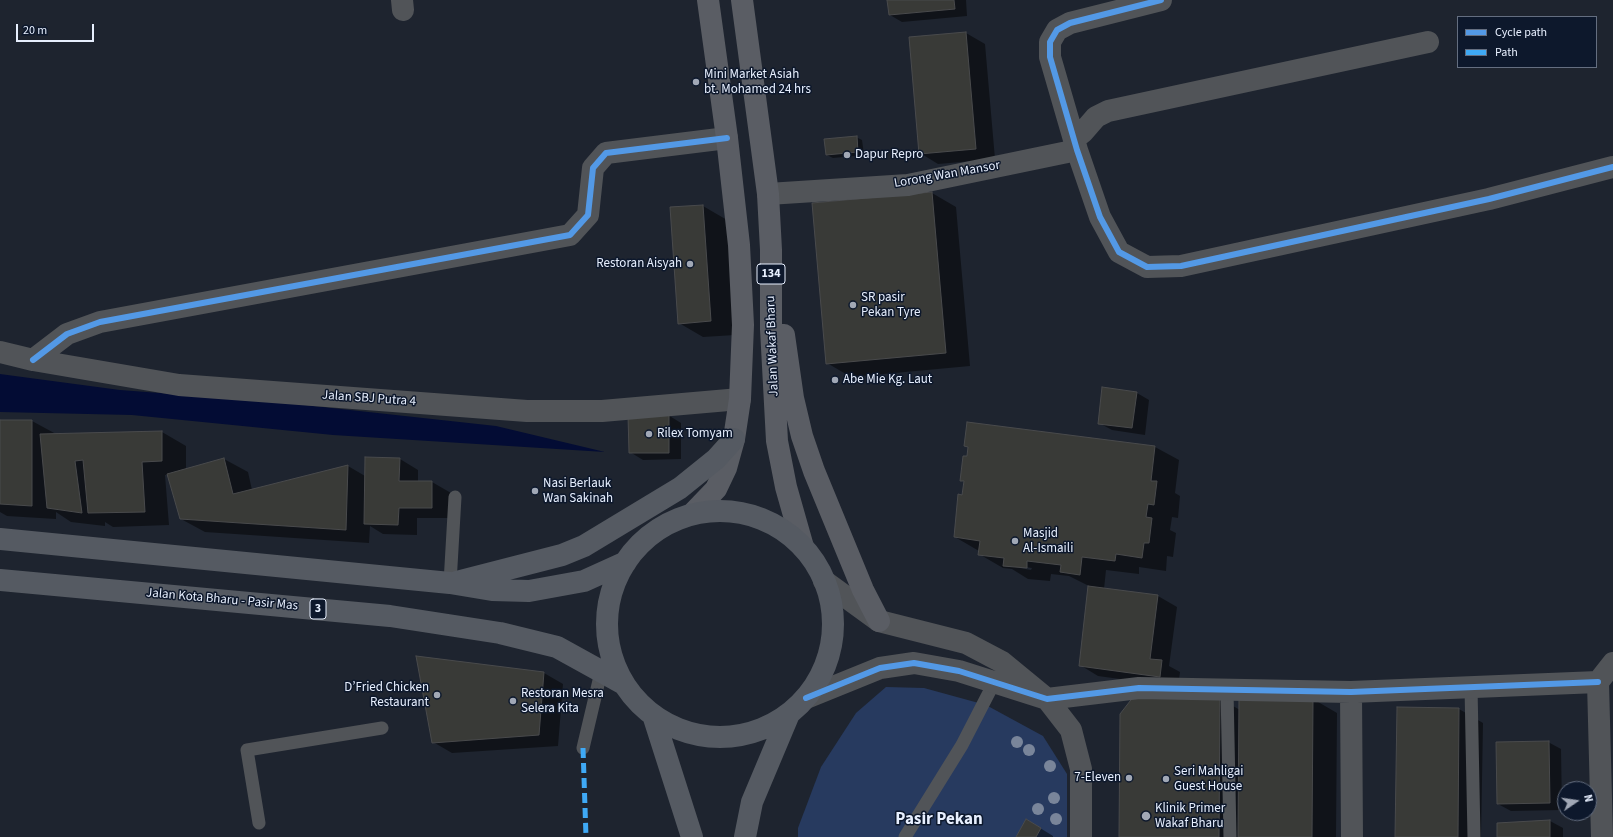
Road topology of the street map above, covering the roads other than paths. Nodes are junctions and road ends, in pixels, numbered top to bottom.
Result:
1 (708, 0) edge
2 (742, 0) edge
3 (1161, 0) edge
4 (1428, 42) dead end
5 (727, 138) junction
6 (1075, 144) junction
7 (1613, 167) edge
8 (768, 194) junction
9 (771, 250) junction
10 (0, 352) edge
11 (33, 360) junction
12 (740, 399) junction
13 (734, 439) junction
14 (455, 497) dead end
15 (692, 514) junction
16 (0, 539) edge
17 (803, 547) junction
18 (626, 562) junction
19 (0, 580) edge
20 (824, 581) junction
21 (450, 584) junction
22 (879, 621) junction
23 (1002, 662) junction
24 (1613, 663) edge
25 (601, 672) junction
26 (1598, 682) junction
27 (996, 683) junction
28 (624, 684) junction
29 (1470, 688) junction
30 (1227, 690) junction
31 (1351, 692) junction
32 (806, 698) junction
33 (1047, 699) junction
34 (789, 714) junction
35 (653, 715) junction
36 (382, 728) dead end
37 (583, 748) dead end
38 (1607, 779) edge
39 (259, 823) dead end
40 (692, 837) edge
41 (745, 837) edge
42 (906, 837) edge
43 (1082, 837) edge
44 (1230, 837) edge
45 (1352, 837) edge
46 (1474, 837) edge
47 (1602, 837) edge

1 - 5 main road, 134
2 - 8 main road, Jalan Wakaf Bharu / 134
3 - 6 street
4 - 6 street
5 - 11 street
5 - 12 main road, 134
6 - 7 street
6 - 8 street, Lorong Wan Mansor
8 - 9 main road, Jalan Wakaf Bharu / 134
9 - 17 main road, Jalan Wakaf Bharu / 134
9 - 22 main road
10 - 11 street, Jalan SBJ Putra 4
11 - 12 street, Jalan SBJ Putra 4
12 - 13 main road, 134
13 - 15 main road, 134
13 - 21 highway
14 - 21 lane
15 - 17 highway
15 - 18 highway
16 - 21 highway
17 - 20 highway
18 - 21 highway
18 - 28 highway
19 - 25 highway, Jalan Kota Bharu - Pasir Mas / 3
20 - 22 street
20 - 32 highway
22 - 23 street
23 - 27 lane
23 - 33 street
24 - 26 street
25 - 28 highway, Jalan Kota Bharu - Pasir Mas / 3
25 - 37 lane
26 - 29 street
26 - 38 street
27 - 32 street
27 - 33 street
27 - 42 lane
28 - 35 highway
29 - 31 street
29 - 46 lane
30 - 31 street
30 - 33 street
30 - 44 lane
31 - 45 street
32 - 34 highway
33 - 43 street
34 - 35 highway
34 - 41 highway
35 - 40 highway
36 - 39 lane
38 - 47 street

